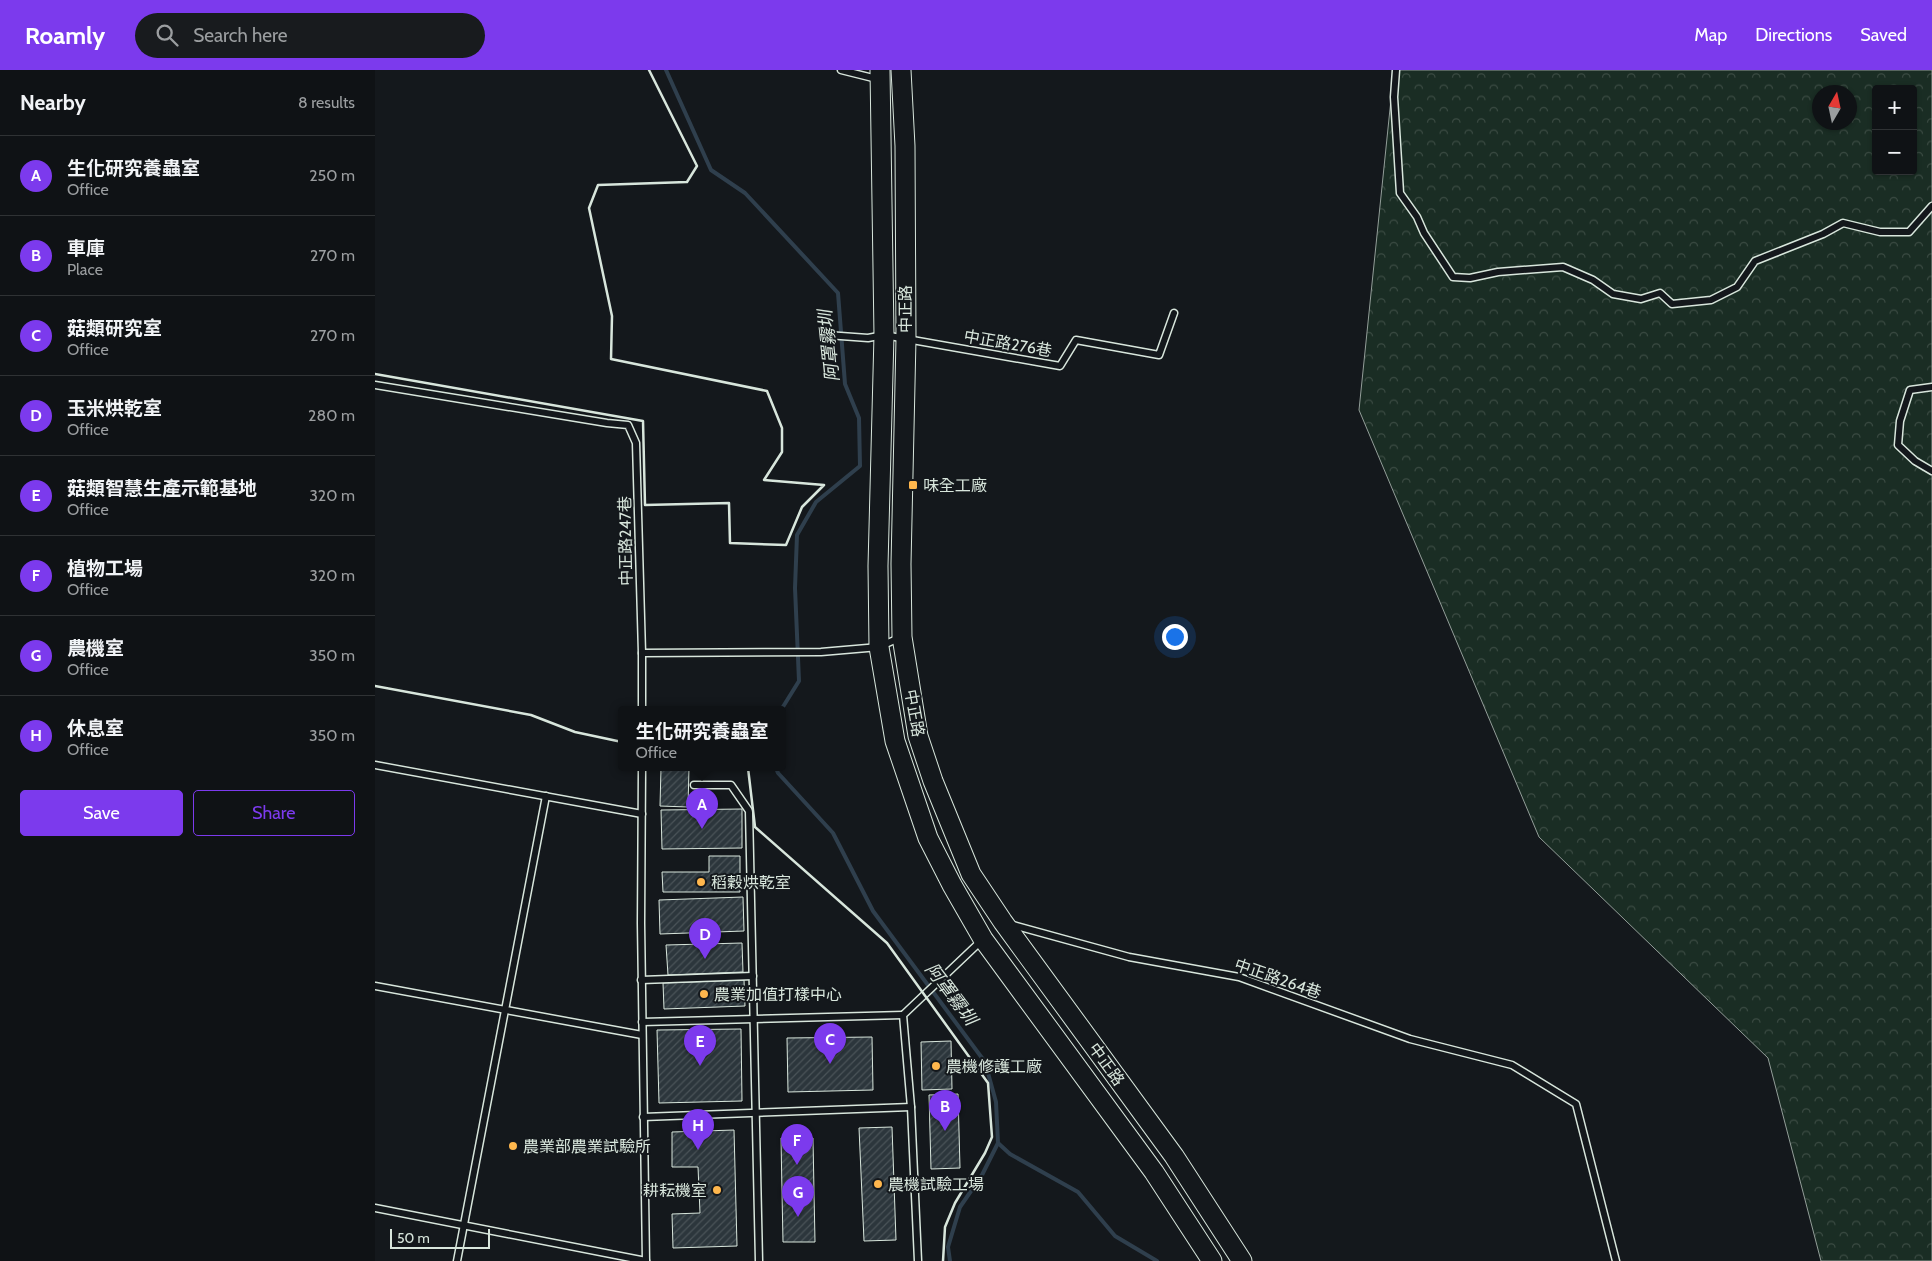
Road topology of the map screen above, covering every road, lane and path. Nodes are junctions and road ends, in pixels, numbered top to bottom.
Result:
1 (841, 70) edge
2 (901, 70) edge
3 (1396, 70) edge
4 (881, 75) edge
5 (1932, 206) edge
6 (1174, 313) dead end
7 (827, 336) dead end
8 (876, 337) junction
9 (905, 339) junction
10 (375, 385) edge
11 (1932, 387) edge
12 (1932, 471) edge
13 (902, 637) junction
14 (879, 647) junction
15 (642, 653) junction
16 (642, 706) edge
17 (375, 765) edge
18 (642, 771) edge
19 (694, 785) dead end
20 (546, 796) junction
21 (642, 814) junction
22 (1003, 922) junction
23 (983, 939) junction
24 (753, 976) junction
25 (641, 980) junction
26 (375, 986) edge
27 (506, 1010) junction
28 (903, 1015) junction
29 (754, 1019) junction
30 (642, 1022) junction
31 (642, 1036) junction
32 (911, 1107) junction
33 (756, 1113) junction
34 (643, 1117) junction
35 (375, 1208) edge
36 (464, 1225) junction
37 (457, 1261) edge
38 (646, 1261) edge
39 (759, 1261) edge
40 (918, 1261) edge
41 (1212, 1261) edge
42 (1242, 1261) edge
43 (1616, 1261) edge

1 - 4 lane
2 - 9 main road, 中正路
3 - 5 lane
4 - 8 main road, 中正路
6 - 9 lane, 中正路276巷
7 - 8 lane, 中正路276巷
8 - 9 lane, 中正路276巷
8 - 14 main road, 中正路
9 - 13 main road, 中正路
10 - 15 lane, 中正路247巷
11 - 12 lane
13 - 14 lane
13 - 22 main road, 中正路
14 - 15 lane
14 - 23 main road, 中正路
15 - 16 lane
17 - 20 lane
18 - 21 lane
19 - 24 lane
20 - 21 lane
20 - 27 lane
21 - 25 lane
22 - 42 main road, 中正路
22 - 43 lane, 中正路264巷
23 - 28 lane
23 - 41 main road, 中正路
24 - 25 lane
24 - 29 lane
25 - 30 lane
26 - 27 lane
27 - 31 lane
27 - 36 lane
28 - 29 lane
28 - 32 lane
29 - 30 lane
29 - 33 lane
30 - 31 lane
31 - 34 lane
32 - 33 lane
32 - 40 lane
33 - 34 lane
33 - 39 lane
34 - 38 lane
35 - 36 lane
36 - 37 lane
36 - 38 lane

